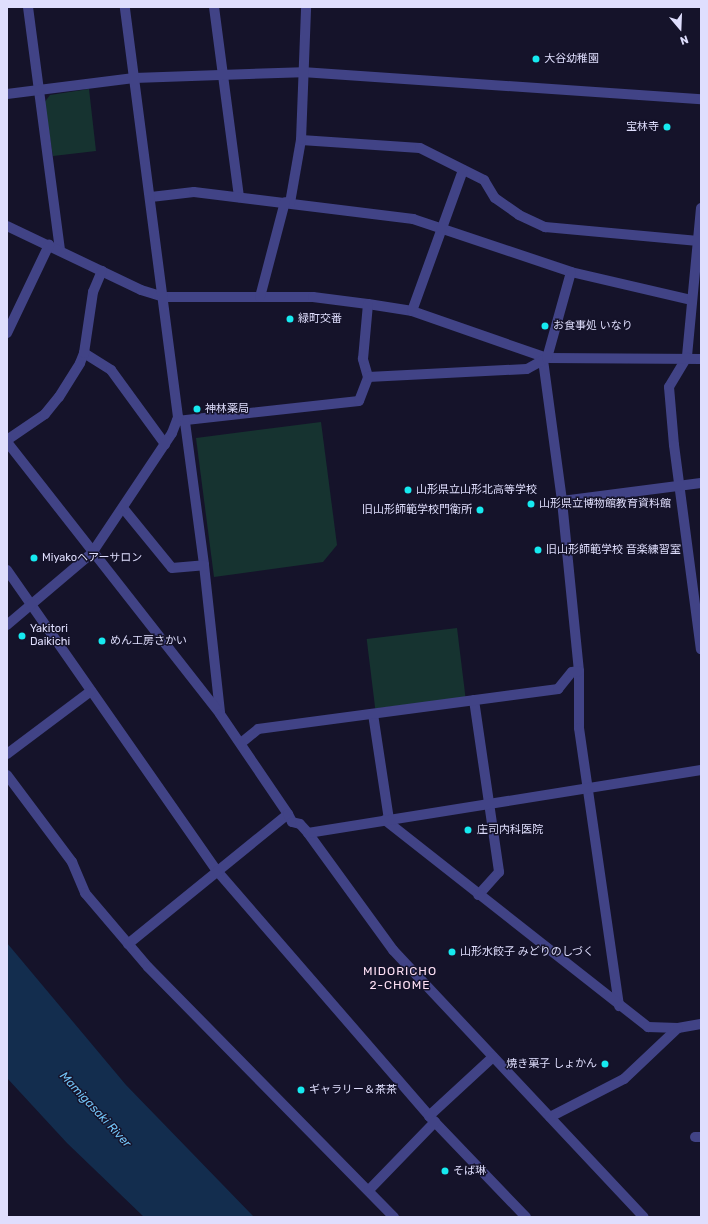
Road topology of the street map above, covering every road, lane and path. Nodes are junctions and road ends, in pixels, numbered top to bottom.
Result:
1 (28, 7) edge
2 (126, 7) edge
3 (214, 7) edge
4 (306, 7) edge
5 (302, 72) junction
6 (224, 75) junction
7 (134, 78) junction
8 (40, 90) junction
9 (7, 94) edge
10 (701, 99) edge
11 (301, 140) junction
12 (463, 170) junction
13 (151, 197) junction
14 (239, 197) junction
15 (288, 202) junction
16 (701, 208) edge
17 (7, 226) edge
18 (442, 228) junction
19 (698, 242) junction
20 (49, 245) junction
21 (60, 250) junction
22 (102, 271) junction
23 (571, 272) junction
24 (164, 297) junction
25 (260, 297) junction
26 (691, 300) junction
27 (368, 304) junction
28 (412, 311) junction
29 (7, 333) edge
30 (84, 353) junction
31 (687, 357) junction
32 (701, 358) edge
33 (545, 359) junction
34 (368, 377) junction
35 (181, 421) junction
36 (7, 441) edge
37 (164, 444) junction
38 (701, 484) edge
39 (679, 487) junction
40 (562, 501) junction
41 (123, 508) junction
42 (92, 553) junction
43 (204, 565) junction
44 (7, 570) edge
45 (31, 606) junction
46 (7, 625) edge
47 (701, 649) edge
48 (579, 671) junction
49 (91, 691) junction
50 (474, 700) junction
51 (220, 714) junction
52 (373, 714) junction
53 (241, 743) junction
54 (7, 754) edge
55 (701, 770) edge
56 (7, 775) edge
57 (588, 789) junction
58 (489, 804) junction
59 (288, 814) junction
60 (387, 820) junction
61 (308, 833) junction
62 (218, 872) junction
63 (478, 894) junction
64 (128, 944) junction
65 (619, 1006) junction
66 (701, 1024) edge
67 (678, 1028) junction
68 (493, 1057) junction
69 (550, 1117) junction
70 (432, 1119) junction
71 (369, 1190) junction
72 (394, 1217) edge
73 (526, 1217) edge
74 (644, 1217) edge

1 - 8 street
2 - 7 street
3 - 6 street
4 - 5 street
5 - 6 street
5 - 10 street
5 - 11 street
6 - 7 street
6 - 14 street
7 - 8 street
7 - 13 street
8 - 9 street
8 - 21 street
11 - 12 street
11 - 15 street
12 - 18 street
12 - 19 street
13 - 14 street
13 - 24 street
14 - 15 street
15 - 18 street
15 - 25 street
16 - 19 street
17 - 20 street
18 - 23 street
18 - 28 street
19 - 26 street
20 - 21 street
20 - 29 street
21 - 22 street
22 - 24 street
22 - 30 street
23 - 26 street
23 - 33 street
24 - 25 street
24 - 35 street
25 - 27 street
26 - 31 street
27 - 28 street
27 - 34 street
28 - 33 street
30 - 36 street
30 - 37 street
31 - 32 street
31 - 33 street
31 - 39 street
33 - 34 street
33 - 40 street
34 - 35 street
35 - 37 street
35 - 43 street
36 - 42 street
37 - 41 street
38 - 39 street
39 - 40 street
39 - 47 street
40 - 48 street
41 - 42 street
41 - 43 street
42 - 45 street
42 - 51 street
43 - 51 street
44 - 45 street
45 - 46 street
45 - 49 street
48 - 50 street
48 - 57 street
49 - 54 street
49 - 62 street
50 - 52 street
50 - 58 street
51 - 53 street
52 - 53 street
52 - 60 street
53 - 59 street
55 - 57 street
56 - 64 street
57 - 58 street
57 - 65 street
58 - 60 street
58 - 63 street
59 - 61 street
59 - 62 street
60 - 61 street
60 - 63 street
61 - 68 street
62 - 64 street
62 - 70 street
63 - 65 street
64 - 71 street
65 - 67 street
66 - 67 street
67 - 69 street
68 - 69 street
68 - 70 street
69 - 74 street
70 - 71 street
70 - 73 street
71 - 72 street

